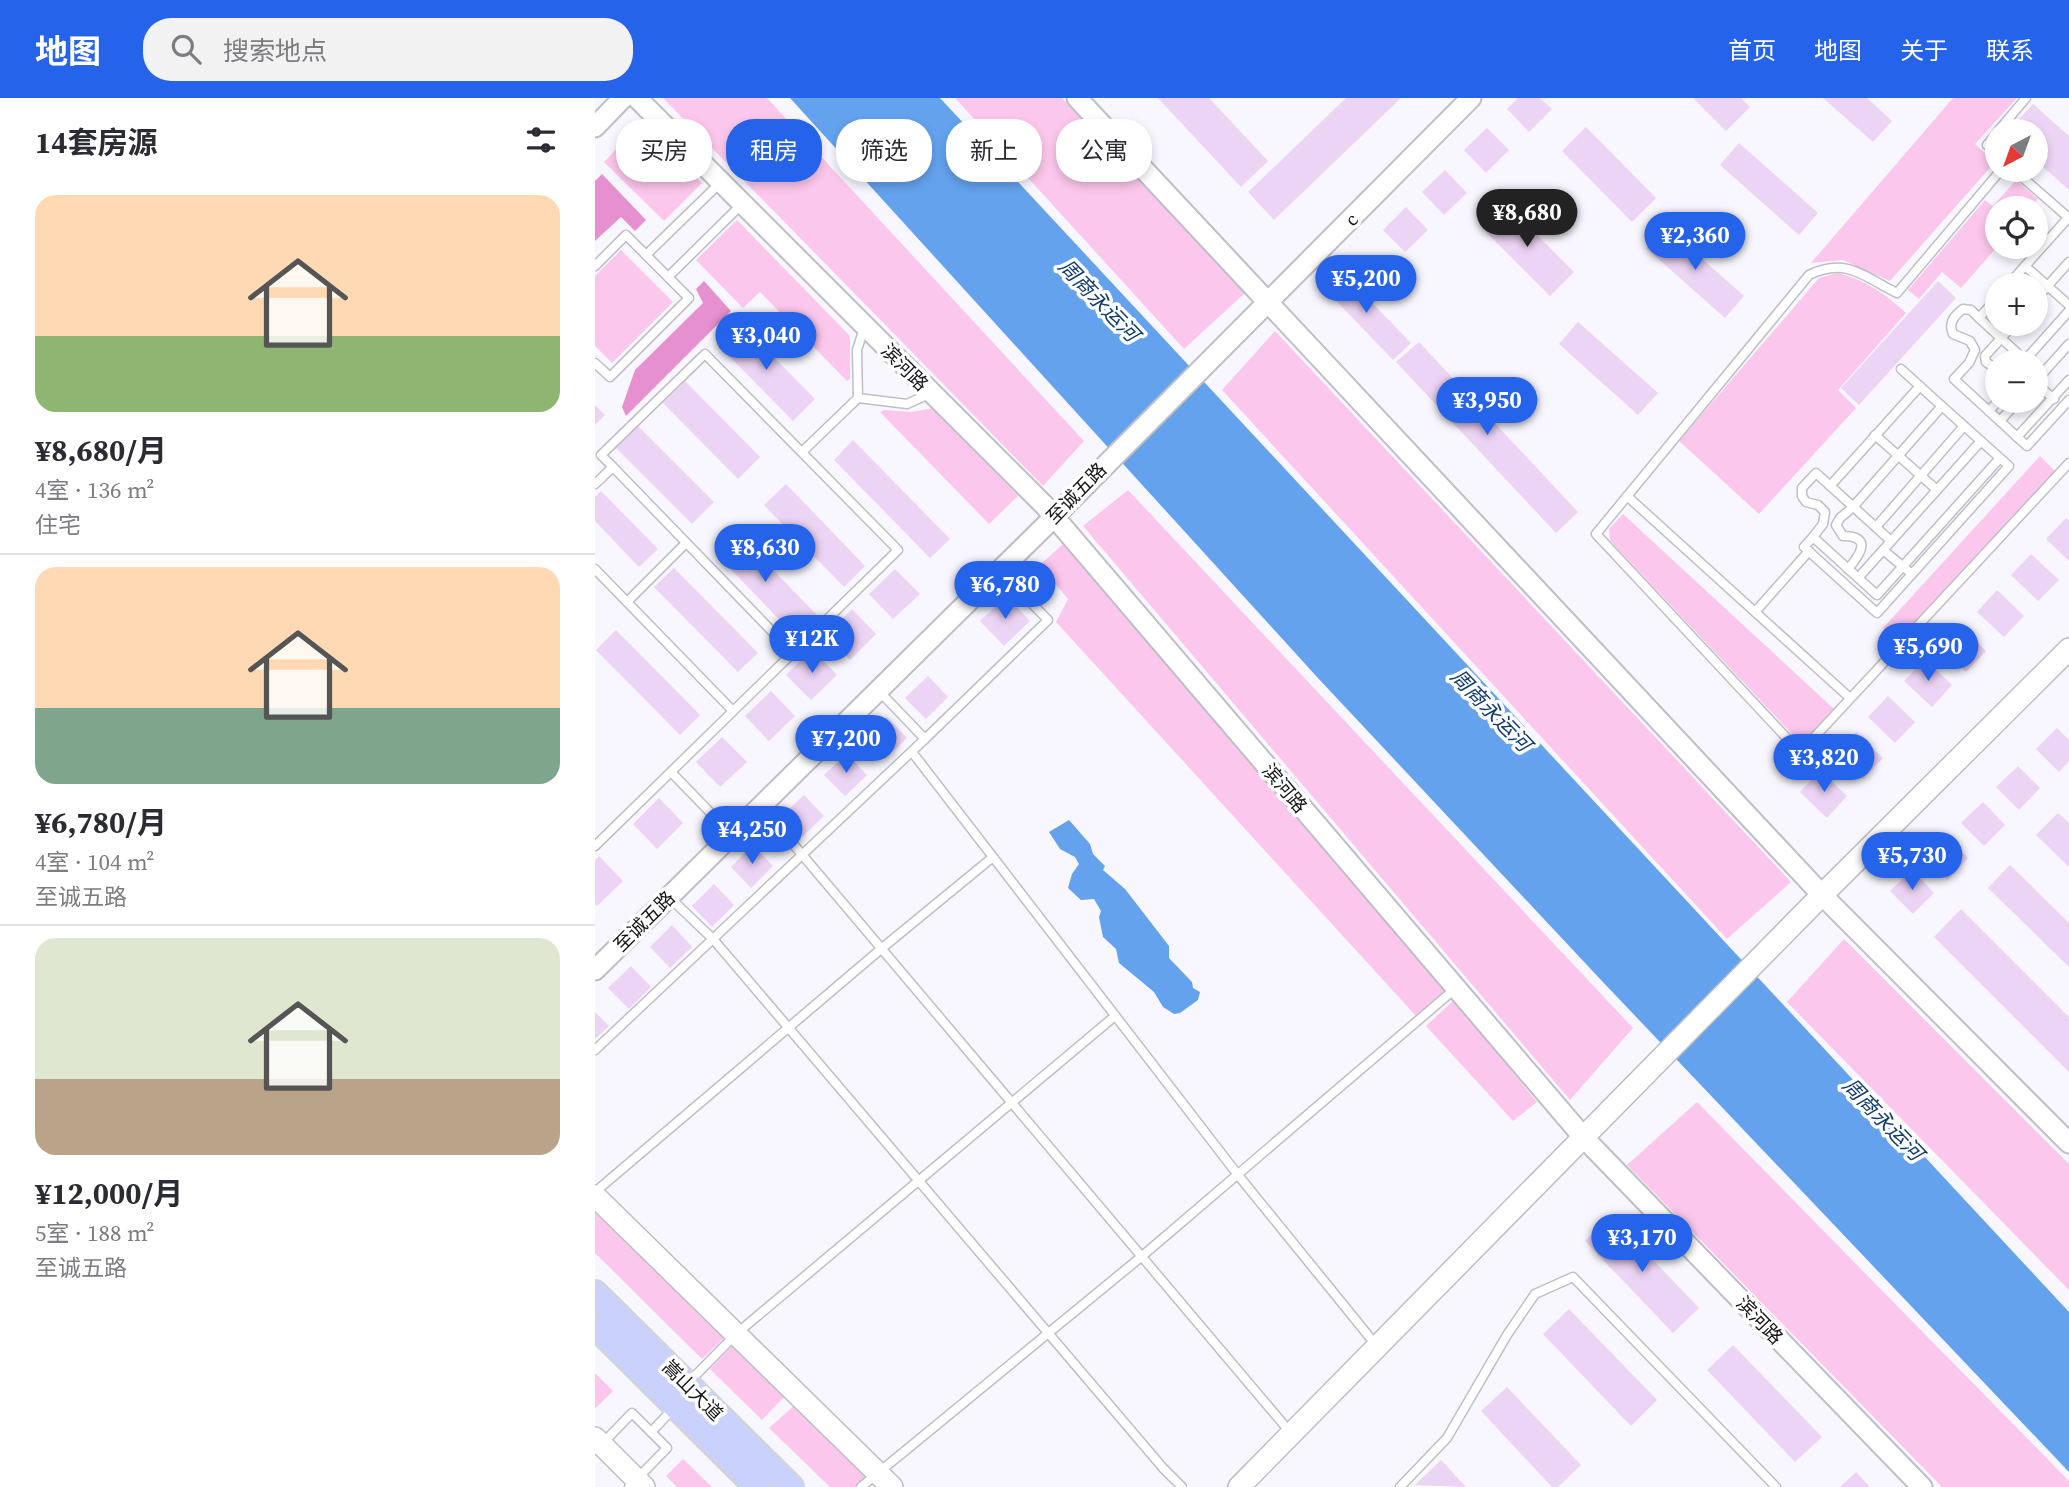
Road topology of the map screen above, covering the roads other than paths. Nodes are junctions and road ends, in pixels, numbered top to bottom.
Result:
1 (623, 98) edge
2 (637, 98) edge
3 (1077, 98) edge
4 (1471, 98) edge
5 (2027, 98) edge
6 (2009, 119) edge
7 (595, 127) edge
8 (721, 182) junction
9 (1991, 182) edge
10 (2028, 182) edge
11 (743, 203) junction
12 (2069, 218) edge
13 (646, 255) junction
14 (2069, 262) edge
15 (595, 266) edge
16 (2025, 266) junction
17 (2019, 273) edge
18 (2033, 273) edge
19 (668, 277) junction
20 (2048, 285) edge
21 (2048, 287) edge
22 (1267, 302) junction
23 (2069, 305) edge
24 (1985, 311) edge
25 (2069, 311) edge
26 (1979, 318) junction
27 (865, 326) junction
28 (2001, 338) junction
29 (2069, 344) edge
30 (1990, 350) edge
31 (2014, 350) edge
32 (2035, 350) edge
33 (595, 363) edge
34 (2048, 366) edge
35 (1201, 369) joint
36 (1901, 369) dead end
37 (2069, 380) edge
38 (1920, 386) junction
39 (2048, 392) edge
40 (932, 393) junction
41 (858, 398) junction
42 (2052, 398) junction
43 (2069, 400) edge
44 (1942, 406) junction
45 (1985, 407) edge
46 (2063, 407) junction
47 (1991, 413) edge
48 (2007, 413) edge
49 (2000, 421) junction
50 (1964, 426) junction
51 (1875, 435) junction
52 (2017, 437) junction
53 (1981, 441) junction
54 (802, 452) junction
55 (1898, 456) junction
56 (2000, 458) junction
57 (2069, 463) edge
58 (613, 467) junction
59 (1921, 475) junction
60 (595, 484) edge
61 (1830, 486) junction
62 (1937, 489) junction
63 (1627, 496) junction
64 (1853, 506) junction
65 (1053, 517) junction
66 (1876, 527) junction
67 (1813, 537) junction
68 (1891, 541) junction
69 (686, 543) junction
70 (1884, 550) junction
71 (1809, 551) junction
72 (1902, 566) junction
73 (595, 569) edge
74 (1848, 569) junction
75 (1000, 570) junction
76 (1912, 575) junction
77 (1858, 578) junction
78 (627, 602) junction
79 (1755, 612) junction
80 (2069, 649) edge
81 (793, 653) junction
82 (879, 690) junction
83 (1850, 698) junction
84 (733, 711) junction
85 (925, 739) junction
86 (912, 752) junction
87 (671, 772) junction
88 (761, 806) junction
89 (731, 835) junction
90 (595, 846) edge
91 (802, 855) junction
92 (993, 857) junction
93 (1822, 895) junction
94 (669, 897) junction
95 (713, 939) junction
96 (881, 949) junction
97 (595, 970) edge
98 (1456, 988) junction
99 (1115, 1016) junction
100 (789, 1027) junction
101 (595, 1050) edge
102 (1011, 1102) junction
103 (1584, 1138) junction
104 (2069, 1143) edge
105 (1238, 1175) junction
106 (919, 1180) junction
107 (595, 1194) edge
108 (1141, 1257) junction
109 (595, 1293) edge
110 (595, 1326) edge
111 (736, 1334) junction
112 (1048, 1334) junction
113 (1377, 1347) junction
114 (685, 1393) junction
115 (651, 1432) junction
116 (1292, 1433) junction
117 (597, 1445) edge
118 (885, 1480) edge
119 (636, 1484) edge
120 (757, 1487) edge
121 (790, 1487) edge
122 (861, 1487) edge
123 (1182, 1487) edge
124 (1239, 1487) edge
125 (1400, 1487) edge
126 (1776, 1487) edge
127 (1922, 1487) edge

1 - 7 street
2 - 8 street, 滨河路
3 - 22 street
4 - 22 street, c
5 - 6 lane
8 - 11 street, 滨河路
8 - 13 lane
9 - 63 lane
10 - 12 lane
11 - 19 lane
11 - 27 street, 滨河路
12 - 16 lane
13 - 15 lane
13 - 19 lane
14 - 20 lane
16 - 17 lane
16 - 18 lane
19 - 33 lane
21 - 23 lane
22 - 35 street, c
22 - 93 street
24 - 26 lane
25 - 32 lane
26 - 28 lane
26 - 45 lane
27 - 40 street, 滨河路
27 - 41 lane
28 - 30 lane
28 - 31 lane
29 - 34 lane
35 - 65 street, 至诚五路
36 - 38 lane
37 - 42 lane
38 - 44 lane
38 - 51 lane
39 - 42 lane
40 - 41 lane
40 - 65 street, 滨河路
41 - 54 lane
42 - 46 lane
42 - 52 lane
43 - 46 lane
44 - 50 lane
44 - 55 lane
46 - 52 lane
47 - 49 lane
48 - 49 lane
49 - 52 lane
50 - 53 lane
50 - 59 lane
51 - 55 lane
51 - 61 lane
53 - 56 lane
53 - 62 lane
54 - 58 lane
54 - 81 lane
55 - 59 lane
55 - 64 lane
56 - 72 lane
56 - 76 lane
57 - 83 lane
58 - 60 lane
58 - 69 lane
59 - 62 lane
59 - 66 lane
61 - 64 lane
61 - 67 lane
62 - 68 lane
63 - 79 lane
63 - 83 lane
64 - 66 lane
64 - 74 lane
65 - 75 street, 至诚五路
65 - 98 street, 滨河路
66 - 68 lane
67 - 71 lane
67 - 74 lane
68 - 70 lane
69 - 78 lane
69 - 81 lane
70 - 72 lane
70 - 77 lane
71 - 76 lane
71 - 79 lane
72 - 76 lane
72 - 77 lane
73 - 78 lane
74 - 77 lane
75 - 82 street, 至诚五路
75 - 85 lane
78 - 84 lane
79 - 83 lane
80 - 93 main road
81 - 84 lane
82 - 85 lane
82 - 88 street, 至诚五路
84 - 87 lane
85 - 86 lane
86 - 91 lane
86 - 92 lane
87 - 89 lane
87 - 90 lane
88 - 89 street, 至诚五路
88 - 91 lane
89 - 94 street, 至诚五路
91 - 95 lane
91 - 96 lane
92 - 96 lane
92 - 99 lane
93 - 103 main road
93 - 104 street
94 - 95 lane
94 - 97 street, 至诚五路
95 - 100 lane
95 - 101 lane
96 - 100 lane
96 - 102 lane
98 - 103 street, 滨河路
98 - 105 lane
99 - 102 lane
99 - 105 lane
100 - 106 lane
100 - 107 lane
102 - 106 lane
102 - 108 lane
103 - 113 main road
103 - 127 street, 滨河路
105 - 108 lane
105 - 113 lane
106 - 111 lane
106 - 112 lane
107 - 111 main road
108 - 112 lane
108 - 116 lane
109 - 114 main road, 嵩山大道
110 - 114 main road, 嵩山大道
111 - 114 lane
111 - 118 main road
112 - 118 lane
112 - 123 lane
113 - 116 main road
114 - 115 lane
114 - 120 main road, 嵩山大道
114 - 121 main road, 嵩山大道
115 - 117 lane
115 - 119 lane
116 - 124 main road
117 - 119 main road
118 - 122 lane
125 - 126 lane

